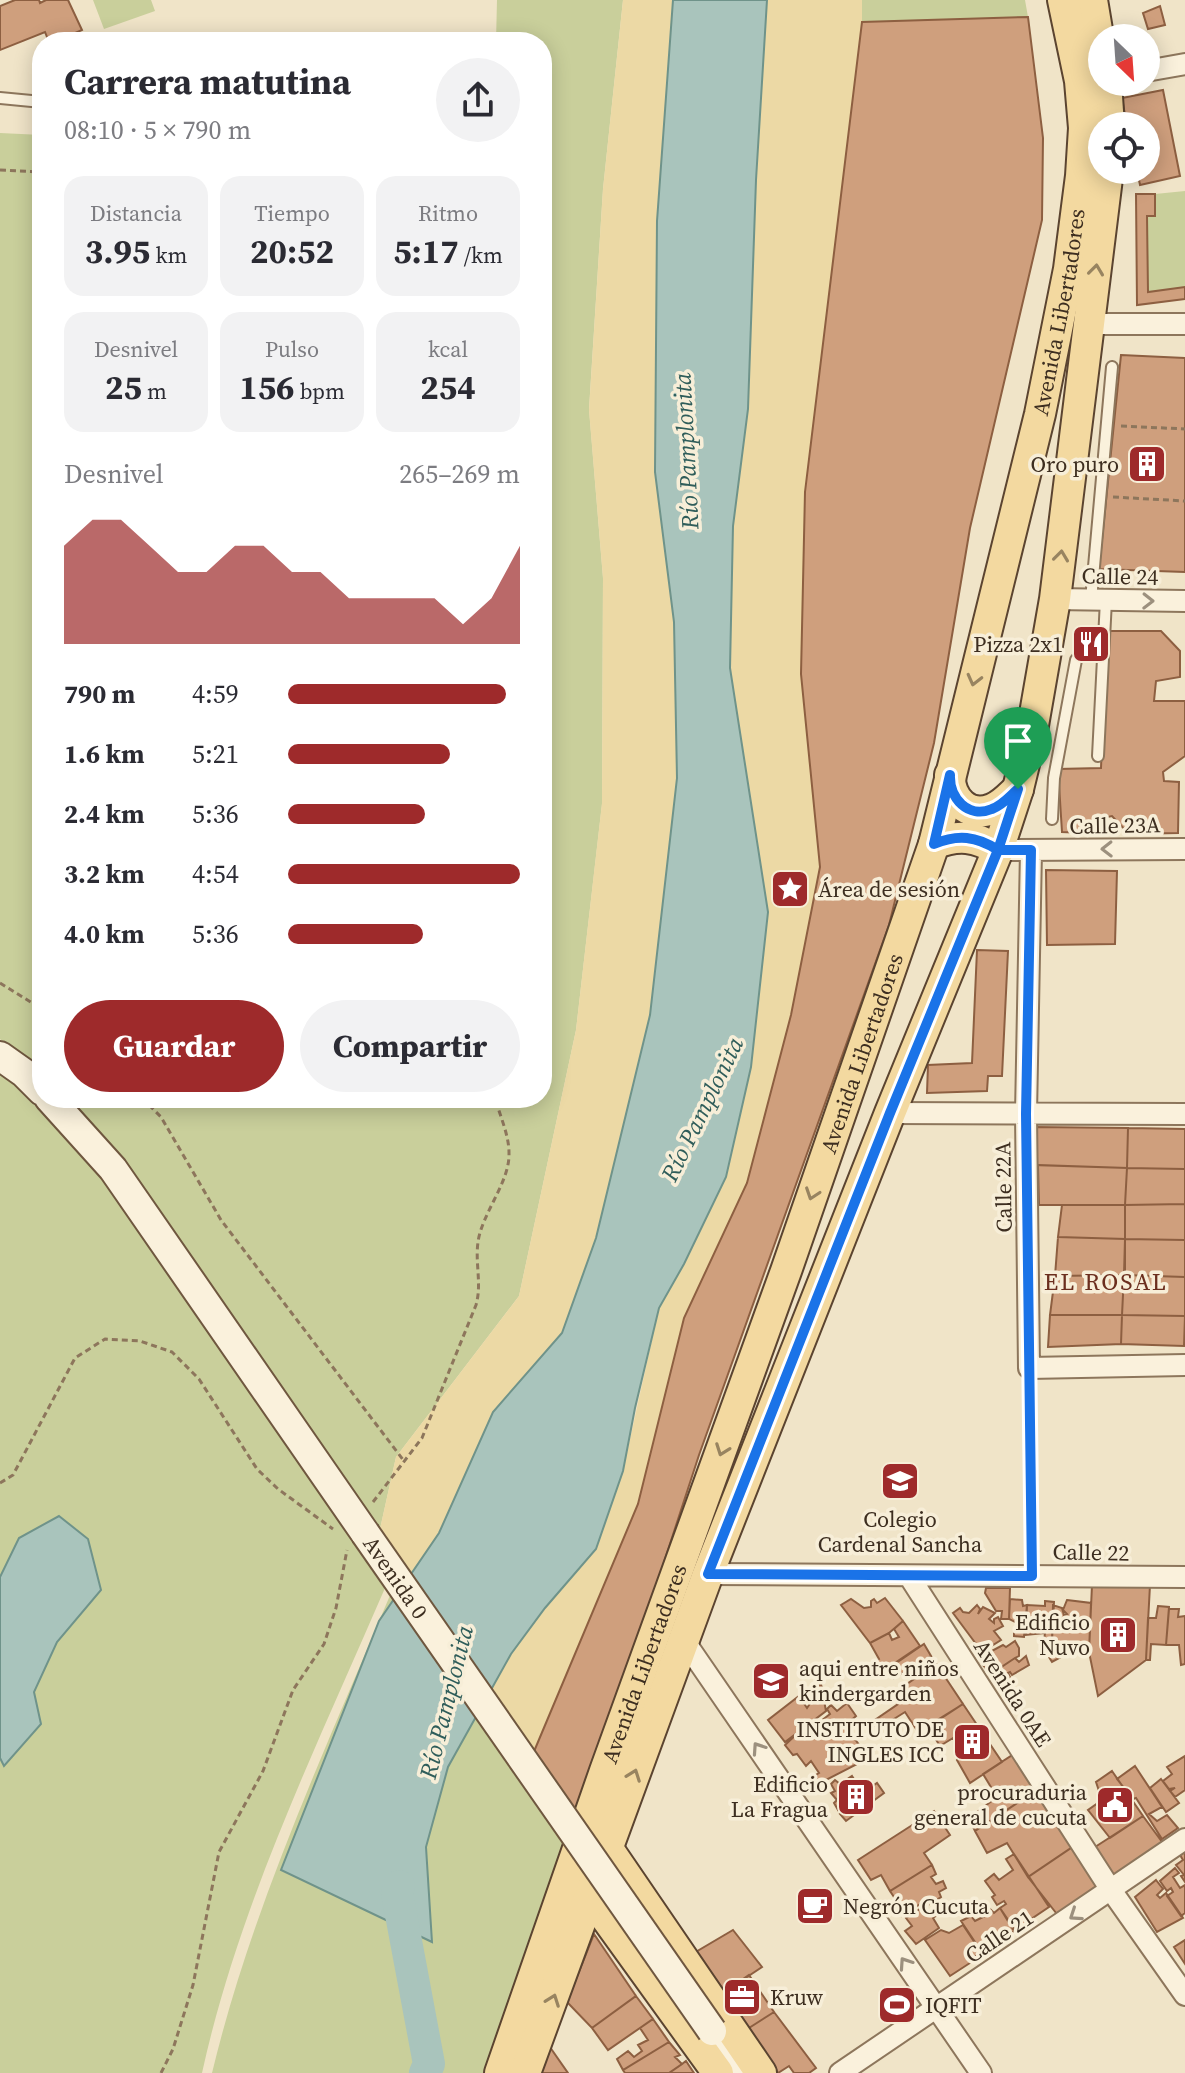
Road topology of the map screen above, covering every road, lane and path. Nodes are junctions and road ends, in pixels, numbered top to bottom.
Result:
1 (1063, 0) edge
2 (1092, 0) edge
3 (1096, 24) edge
4 (1185, 64) edge
5 (1160, 68) edge
6 (0, 98) edge
7 (32, 101) edge
8 (0, 170) edge
9 (32, 172) edge
10 (1106, 184) edge
11 (1089, 324) junction
12 (1185, 324) edge
13 (1112, 367) dead end
14 (1107, 425) junction
15 (1185, 429) edge
16 (1101, 497) junction
17 (1185, 501) edge
18 (1055, 599) junction
19 (1099, 600) junction
20 (1185, 601) edge
21 (1103, 652) junction
22 (1098, 756) dead end
23 (950, 775) junction
24 (1018, 789) junction
25 (1052, 819) dead end
26 (934, 844) junction
27 (1185, 849) edge
28 (998, 850) junction
29 (1031, 850) junction
30 (0, 983) edge
31 (32, 1003) edge
32 (0, 1056) edge
33 (32, 1081) edge
34 (58, 1108) edge
35 (152, 1108) edge
36 (497, 1108) edge
37 (890, 1113) junction
38 (1026, 1114) junction
39 (1185, 1114) edge
40 (1185, 1365) edge
41 (1029, 1368) junction
42 (404, 1461) junction
43 (0, 1483) edge
44 (358, 1533) junction
45 (708, 1574) junction
46 (909, 1576) junction
47 (1032, 1576) junction
48 (1185, 1577) edge
49 (683, 1639) junction
50 (1185, 1839) edge
51 (608, 1849) junction
52 (1111, 1890) junction
53 (591, 1897) junction
54 (1185, 1995) edge
55 (936, 2007) junction
56 (738, 2071) edge
57 (161, 2073) edge
58 (500, 2073) edge
59 (525, 2073) edge
60 (840, 2073) edge
61 (981, 2073) edge

1 -> 23 main road, Avenida Libertadores
2 - 3 main road
4 - 5 street
6 - 7 lane
8 - 9 path
11 -> 10 main road, Avenida Libertadores
11 - 12 street
18 -> 11 main road, Avenida Libertadores
13 - 14 lane
14 - 15 path
14 - 16 lane
16 - 17 path
16 - 19 lane
18 - 19 street, Calle 24
18 - 24 main road, Avenida Libertadores
19 -> 20 street, Calle 24
19 - 21 lane
21 - 22 lane
21 - 25 lane
23 - 24 main road
23 - 26 main road, Avenida Libertadores
24 - 28 main road, Avenida Libertadores
26 - 28 main road
26 -> 58 main road, Avenida Libertadores
27 -> 29 street, Calle 23A
28 - 29 street, Calle 23A
28 - 37 main road, Avenida Libertadores
29 - 38 street, Calle 22A
30 - 31 path
32 - 33 street
34 - 44 street, Avenida 0
35 - 42 path
36 - 42 path
37 - 38 street
37 - 45 main road, Avenida Libertadores
38 - 39 street
38 - 41 street, Calle 22A
40 - 41 street
41 - 47 path
42 - 44 path
43 - 44 path
44 - 56 street, Avenida 0, bridge
44 - 57 path
45 - 46 street, Calle 22
45 - 49 main road, Avenida Libertadores
46 - 47 street, Calle 22
46 - 52 street, Avenida 0AE
47 - 48 street, Calle 22
51 -> 49 main road, Avenida Libertadores
55 -> 49 street
50 - 52 street, Calle 21
51 - 53 main road, Avenida Libertadores
51 - 56 main road
52 - 54 street, Avenida 0AE
52 -> 55 street, Calle 21
53 - 56 main road
59 -> 53 main road, Avenida Libertadores
55 - 60 street, Calle 21
55 - 61 street

